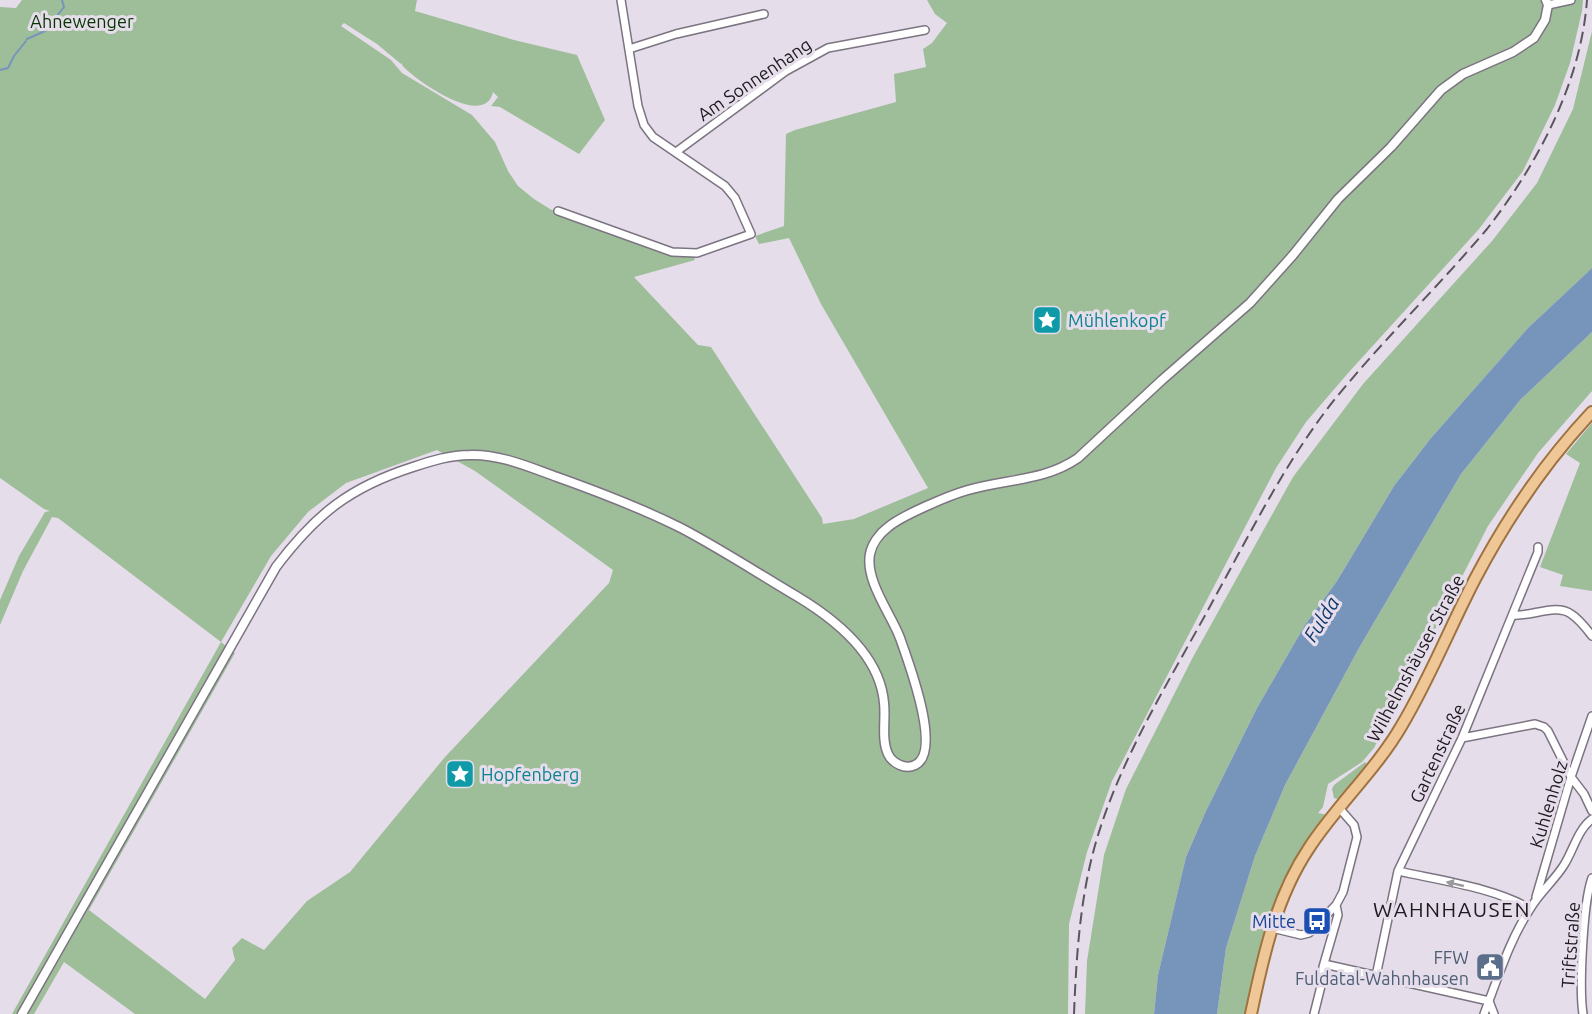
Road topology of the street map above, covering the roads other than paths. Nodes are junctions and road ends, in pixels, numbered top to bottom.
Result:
1 (621, 0) edge
2 (1568, 1) edge
3 (1547, 2) edge
4 (764, 14) dead end
5 (925, 30) dead end
6 (629, 49) junction
7 (676, 152) junction
8 (558, 211) dead end
9 (1592, 412) edge
10 (1538, 547) dead end
11 (1513, 615) junction
12 (1592, 636) edge
13 (1592, 716) edge
14 (1462, 738) junction
15 (1571, 777) junction
16 (1340, 809) junction
17 (1592, 811) edge
18 (1592, 819) edge
19 (1398, 871) junction
20 (1591, 883) edge
21 (1535, 902) junction
22 (1336, 905) junction
23 (1530, 909) junction
24 (1272, 928) junction
25 (1324, 964) junction
26 (1376, 976) junction
27 (1489, 1001) junction
28 (22, 1014) edge
29 (1251, 1014) edge
30 (1314, 1014) edge
31 (1484, 1014) edge
32 (1494, 1014) edge
33 (1583, 1014) edge

1 - 6 street
2 - 3 street
3 - 28 street
4 - 6 street
5 - 7 street, Am Sonnenhang
6 - 7 street
7 - 8 street
9 - 16 main road, Wilhelmshäuser Straße
10 - 11 street, Gartenstraße
11 - 12 street
11 - 14 street, Gartenstraße
13 - 15 street, Kuhlenholz
14 - 15 street
14 - 19 street, Gartenstraße
15 - 17 street
15 - 21 street, Kuhlenholz
16 - 22 street
16 - 24 main road, Wilhelmshäuser Straße
18 - 21 street
23 -> 19 street
19 - 26 street, Gartenstraße
20 - 33 street, Triftstraße
21 - 23 street
22 - 24 street
22 - 25 street
23 - 27 street
24 - 29 main road, Wilhelmshäuser Straße
25 - 26 street
25 - 30 street
26 - 27 street
27 - 31 street
27 - 32 street

